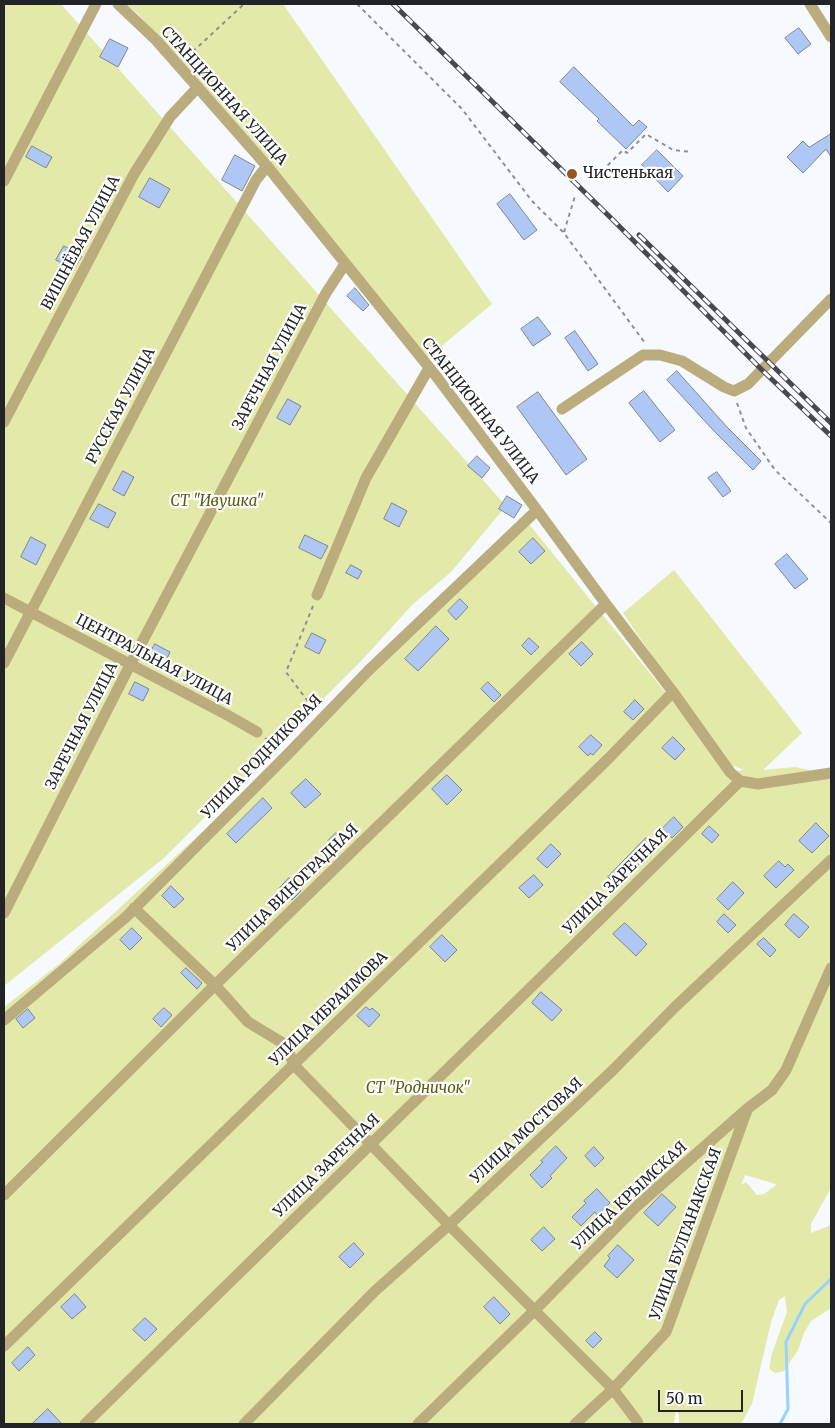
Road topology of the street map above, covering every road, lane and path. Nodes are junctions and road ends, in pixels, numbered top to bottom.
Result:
1 (96, 4) edge
2 (118, 4) edge
3 (244, 4) edge
4 (357, 4) edge
5 (810, 4) edge
6 (831, 37) edge
7 (178, 65) junction
8 (198, 87) junction
9 (692, 152) dead end
10 (267, 166) junction
11 (602, 171) dead end
12 (4, 181) edge
13 (575, 196) dead end
14 (564, 233) junction
15 (346, 264) junction
16 (831, 299) edge
17 (654, 355) junction
18 (429, 368) junction
19 (734, 391) junction
20 (562, 409) dead end
21 (4, 422) edge
22 (537, 510) junction
23 (831, 523) edge
24 (317, 595) joint
25 (4, 598) edge
26 (606, 604) junction
27 (30, 612) junction
28 (4, 663) edge
29 (130, 665) junction
30 (673, 692) junction
31 (321, 719) junction
32 (257, 732) joint
33 (289, 753) junction
34 (831, 773) edge
35 (740, 781) junction
36 (831, 860) edge
37 (134, 908) junction
38 (4, 913) edge
39 (831, 968) edge
40 (215, 985) junction
41 (4, 1020) edge
42 (294, 1065) junction
43 (747, 1109) junction
44 (371, 1144) junction
45 (4, 1195) edge
46 (449, 1225) junction
47 (534, 1310) junction
48 (4, 1346) edge
49 (613, 1389) junction
50 (85, 1424) edge
51 (244, 1424) edge
52 (418, 1424) edge
53 (575, 1424) edge
54 (638, 1424) edge

1 - 12 street
2 - 7 street, СТАНЦИОННАЯ УЛИЦА
3 - 7 path
4 - 14 path
5 - 6 street
7 - 8 street, СТАНЦИОННАЯ УЛИЦА
8 - 10 street, СТАНЦИОННАЯ УЛИЦА
8 - 21 street, ВИШНЁВАЯ УЛИЦА
9 - 11 path
10 - 15 street, СТАНЦИОННАЯ УЛИЦА
10 - 27 street, РУССКАЯ УЛИЦА
13 - 14 path
14 - 17 path
15 - 18 street, СТАНЦИОННАЯ УЛИЦА
15 - 29 street, ЗАРЕЧНАЯ УЛИЦА
16 - 19 street
17 - 19 street
17 - 20 street
18 - 22 street, СТАНЦИОННАЯ УЛИЦА
18 - 24 street
19 - 23 path
22 - 26 street, СТАНЦИОННАЯ УЛИЦА
22 - 31 street, УЛИЦА РОДНИКОВАЯ
24 - 31 path
25 - 27 street, ЦЕНТРАЛЬНАЯ УЛИЦА
26 - 30 street, СТАНЦИОННАЯ УЛИЦА
26 - 40 street, УЛИЦА ВИНОГРАДНАЯ
27 - 28 street, РУССКАЯ УЛИЦА
27 - 29 street, ЦЕНТРАЛЬНАЯ УЛИЦА
29 - 32 street, ЦЕНТРАЛЬНАЯ УЛИЦА
29 - 38 street, ЗАРЕЧНАЯ УЛИЦА
30 - 35 street, СТАНЦИОННАЯ УЛИЦА
30 - 42 street, УЛИЦА ИБРАИМОВА
31 - 33 street, УЛИЦА РОДНИКОВАЯ
32 - 33 path
33 - 37 street, УЛИЦА РОДНИКОВАЯ
34 - 35 street
35 - 44 street, УЛИЦА ЗАРЕЧНАЯ
36 - 46 street, УЛИЦА МОСТОВАЯ
37 - 40 street
37 - 41 street, УЛИЦА РОДНИКОВАЯ
39 - 43 street, УЛИЦА КРЫМСКАЯ
40 - 42 street
40 - 45 street, УЛИЦА ВИНОГРАДНАЯ
42 - 44 street
42 - 48 street, УЛИЦА ИБРАИМОВА
43 - 47 street, УЛИЦА КРЫМСКАЯ
43 - 49 street, УЛИЦА БУЛГАНАКСКАЯ
44 - 46 street
44 - 50 street, УЛИЦА ЗАРЕЧНАЯ
46 - 47 street
46 - 51 street, УЛИЦА МОСТОВАЯ
47 - 49 street
47 - 52 street, УЛИЦА КРЫМСКАЯ
49 - 53 street, УЛИЦА БУЛГАНАКСКАЯ
49 - 54 street

